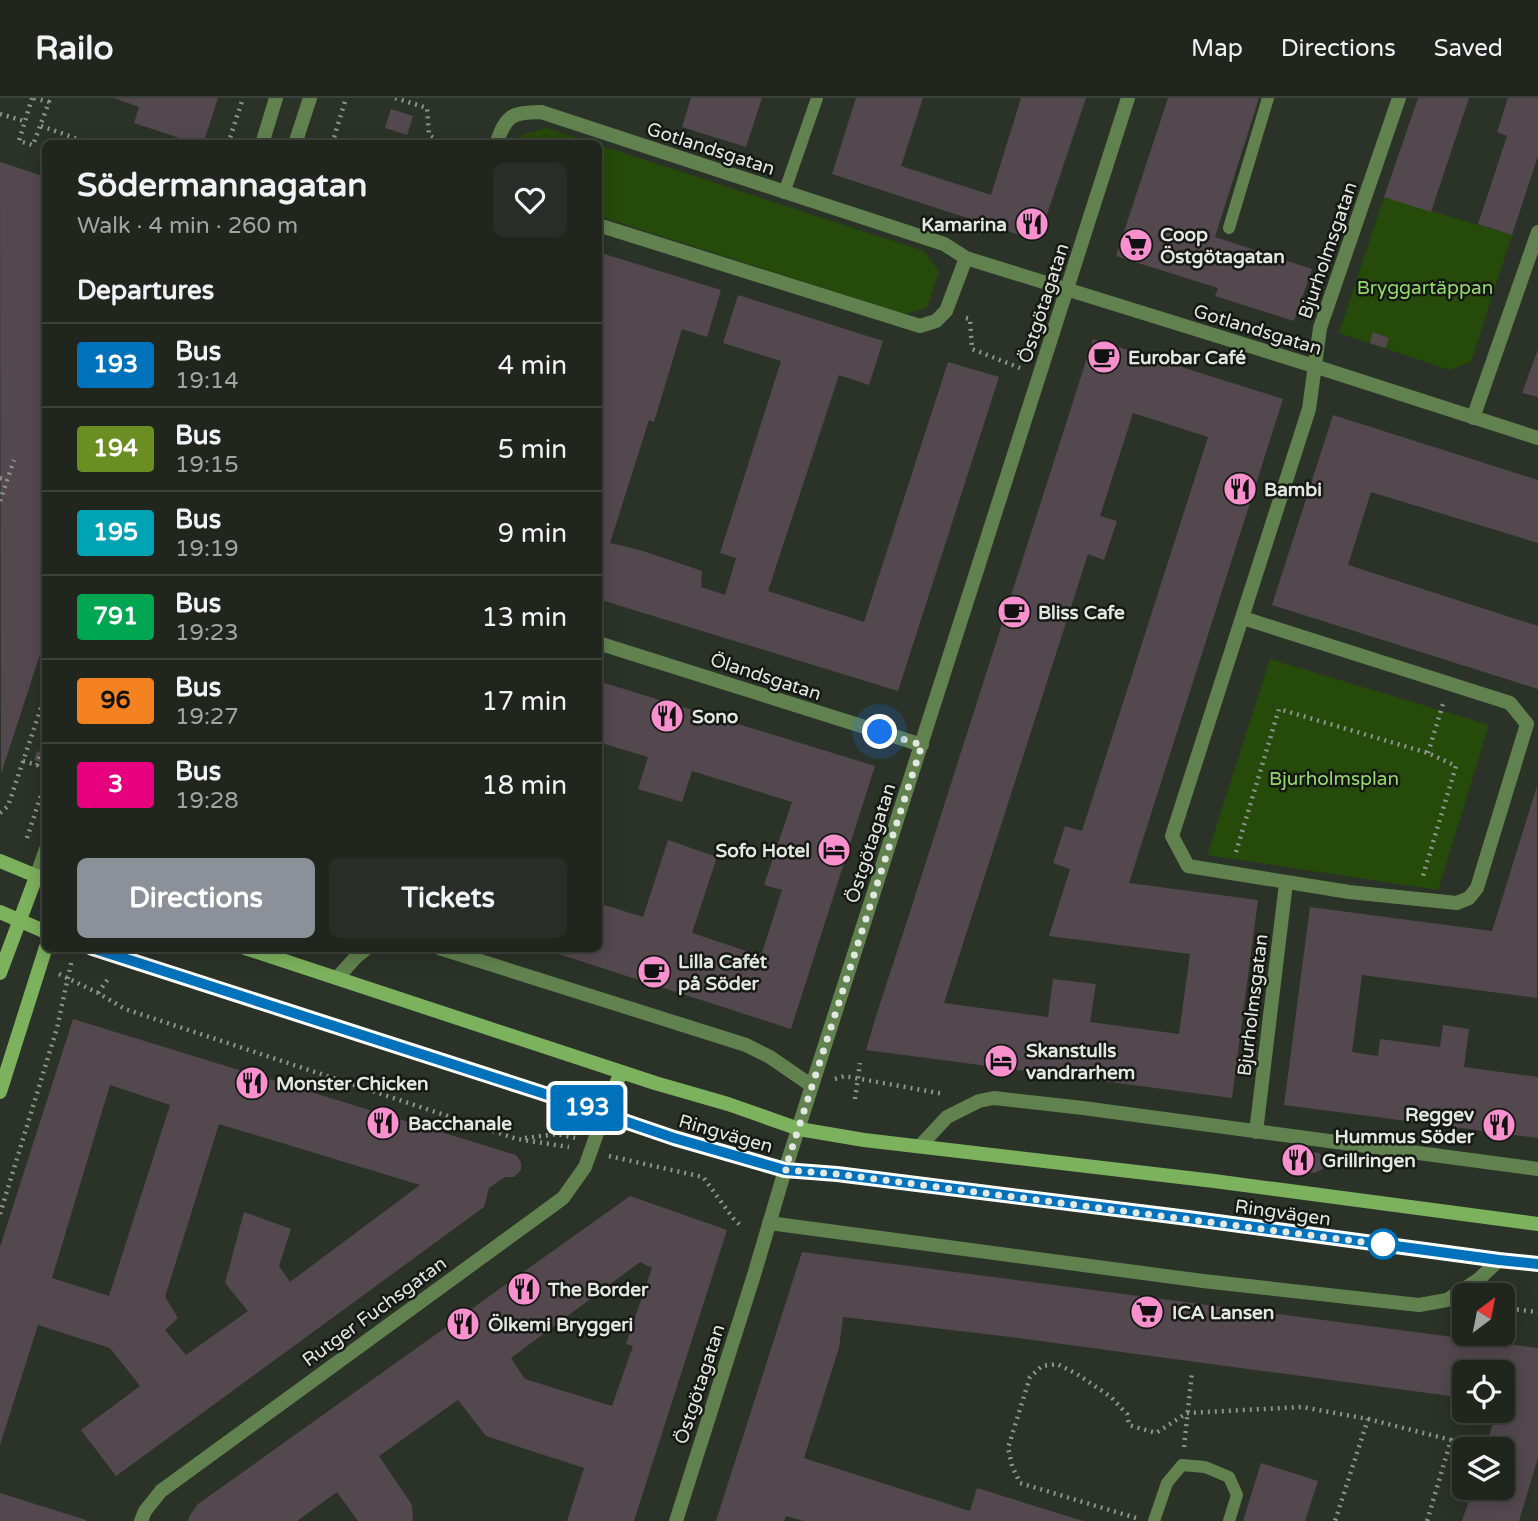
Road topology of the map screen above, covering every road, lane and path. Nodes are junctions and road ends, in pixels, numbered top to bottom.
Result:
1 (33, 98) edge
2 (243, 98) edge
3 (276, 98) edge
4 (310, 98) edge
5 (346, 98) edge
6 (395, 98) edge
7 (817, 98) edge
8 (1128, 98) edge
9 (1268, 98) edge
10 (1399, 98) edge
11 (0, 114) edge
12 (24, 121) junction
13 (41, 126) junction
14 (81, 140) edge
15 (229, 140) edge
16 (263, 140) edge
17 (296, 140) edge
18 (333, 140) edge
19 (436, 140) edge
20 (498, 140) edge
21 (784, 193) junction
22 (602, 226) edge
23 (1229, 228) dead end
24 (1538, 232) edge
25 (966, 258) junction
26 (1068, 290) junction
27 (1314, 366) junction
28 (1473, 418) junction
29 (1538, 438) edge
30 (14, 460) dead end
31 (0, 478) edge
32 (2, 488) edge
33 (1, 499) edge
34 (1243, 618) junction
35 (602, 644) edge
36 (1449, 684) junction
37 (42, 705) edge
38 (922, 745) junction
39 (1428, 753) junction
40 (40, 757) dead end
41 (23, 761) junction
42 (42, 792) edge
43 (0, 813) edge
44 (34, 815) dead end
45 (0, 861) edge
46 (1229, 873) junction
47 (41, 878) edge
48 (1286, 883) junction
49 (1417, 898) junction
50 (0, 912) edge
51 (20, 921) junction
52 (42, 930) edge
53 (44, 952) edge
54 (74, 952) edge
55 (104, 952) edge
56 (257, 952) edge
57 (362, 952) edge
58 (452, 952) edge
59 (40, 965) junction
60 (0, 973) edge
61 (69, 977) junction
62 (337, 978) junction
63 (108, 979) dead end
64 (97, 993) junction
65 (860, 1063) dead end
66 (621, 1072) junction
67 (857, 1078) junction
68 (812, 1086) junction
69 (0, 1092) edge
70 (855, 1099) dead end
71 (979, 1101) junction
72 (604, 1114) junction
73 (799, 1129) junction
74 (1256, 1132) junction
75 (920, 1146) junction
76 (589, 1152) junction
77 (1538, 1169) edge
78 (785, 1170) junction
79 (0, 1214) edge
80 (769, 1223) junction
81 (1538, 1224) edge
82 (742, 1227) dead end
83 (1499, 1260) junction
84 (1538, 1264) edge
85 (1516, 1309) edge
86 (1538, 1312) edge
87 (1192, 1372) dead end
88 (1187, 1413) junction
89 (1368, 1419) junction
90 (1182, 1465) junction
91 (141, 1521) edge
92 (676, 1521) edge
93 (1147, 1521) edge
94 (1154, 1521) edge
95 (1229, 1521) edge
96 (1335, 1521) edge
97 (1427, 1521) edge

1 - 12 path
1 - 13 path
2 - 15 path
3 - 16 street
4 - 17 street
5 - 18 path
6 - 19 path
7 - 21 lane
8 - 26 street, Östgötagatan
9 - 23 lane
10 - 27 street, Bjurholmsgatan
11 - 12 path
12 - 13 path
13 - 14 path
20 - 21 street, Gotlandsgatan
21 - 25 street, Gotlandsgatan
22 - 25 street
24 - 28 street
25 - 26 street, Gotlandsgatan
26 - 27 street, Gotlandsgatan
26 - 38 street, Östgötagatan
27 - 28 street, Gotlandsgatan
27 - 34 street, Bjurholmsgatan
28 - 29 street, Gotlandsgatan
30 - 32 path
31 - 33 path
32 - 33 path
34 - 36 street
34 - 46 street
35 - 38 street, Ölandsgatan
36 - 39 path
36 - 49 street
37 - 41 path
38 - 68 street, Östgötagatan
39 - 46 path
39 - 49 path
40 - 41 path
41 - 43 path
42 - 44 path
45 - 47 main road
46 - 48 street
47 - 51 main road
48 - 49 street
48 - 74 street, Bjurholmsgatan
50 - 51 main road
51 - 52 main road
51 - 60 main road
53 - 59 main road
54 - 61 path
55 - 72 main road, Ringvägen
56 - 62 main road, Ringvägen
57 - 62 street
58 - 68 street
59 - 61 path
59 - 69 main road
61 - 64 path
61 - 79 path
62 - 66 main road, Ringvägen
63 - 64 path
64 - 76 path
65 - 67 path
66 - 72 main road
66 - 73 main road, Ringvägen
67 - 68 path
67 - 70 path
67 - 71 path
68 - 73 street, Östgötagatan
71 - 74 street
71 - 75 street
72 - 76 street, Rutger Fuchsgatan
72 - 78 main road, Ringvägen
73 - 75 main road, Ringvägen
73 - 78 street, Östgötagatan
74 - 77 street
75 - 81 main road, Ringvägen
76 - 82 path
76 - 91 street, Rutger Fuchsgatan
78 - 80 street, Östgötagatan
78 - 83 main road, Ringvägen
80 - 83 street
80 - 92 street, Östgötagatan
83 - 84 main road, Ringvägen
85 - 86 path
87 - 88 path
88 - 89 path
88 - 90 path
88 - 93 path
89 - 96 path
89 - 97 path
90 - 94 lane
90 - 95 lane

